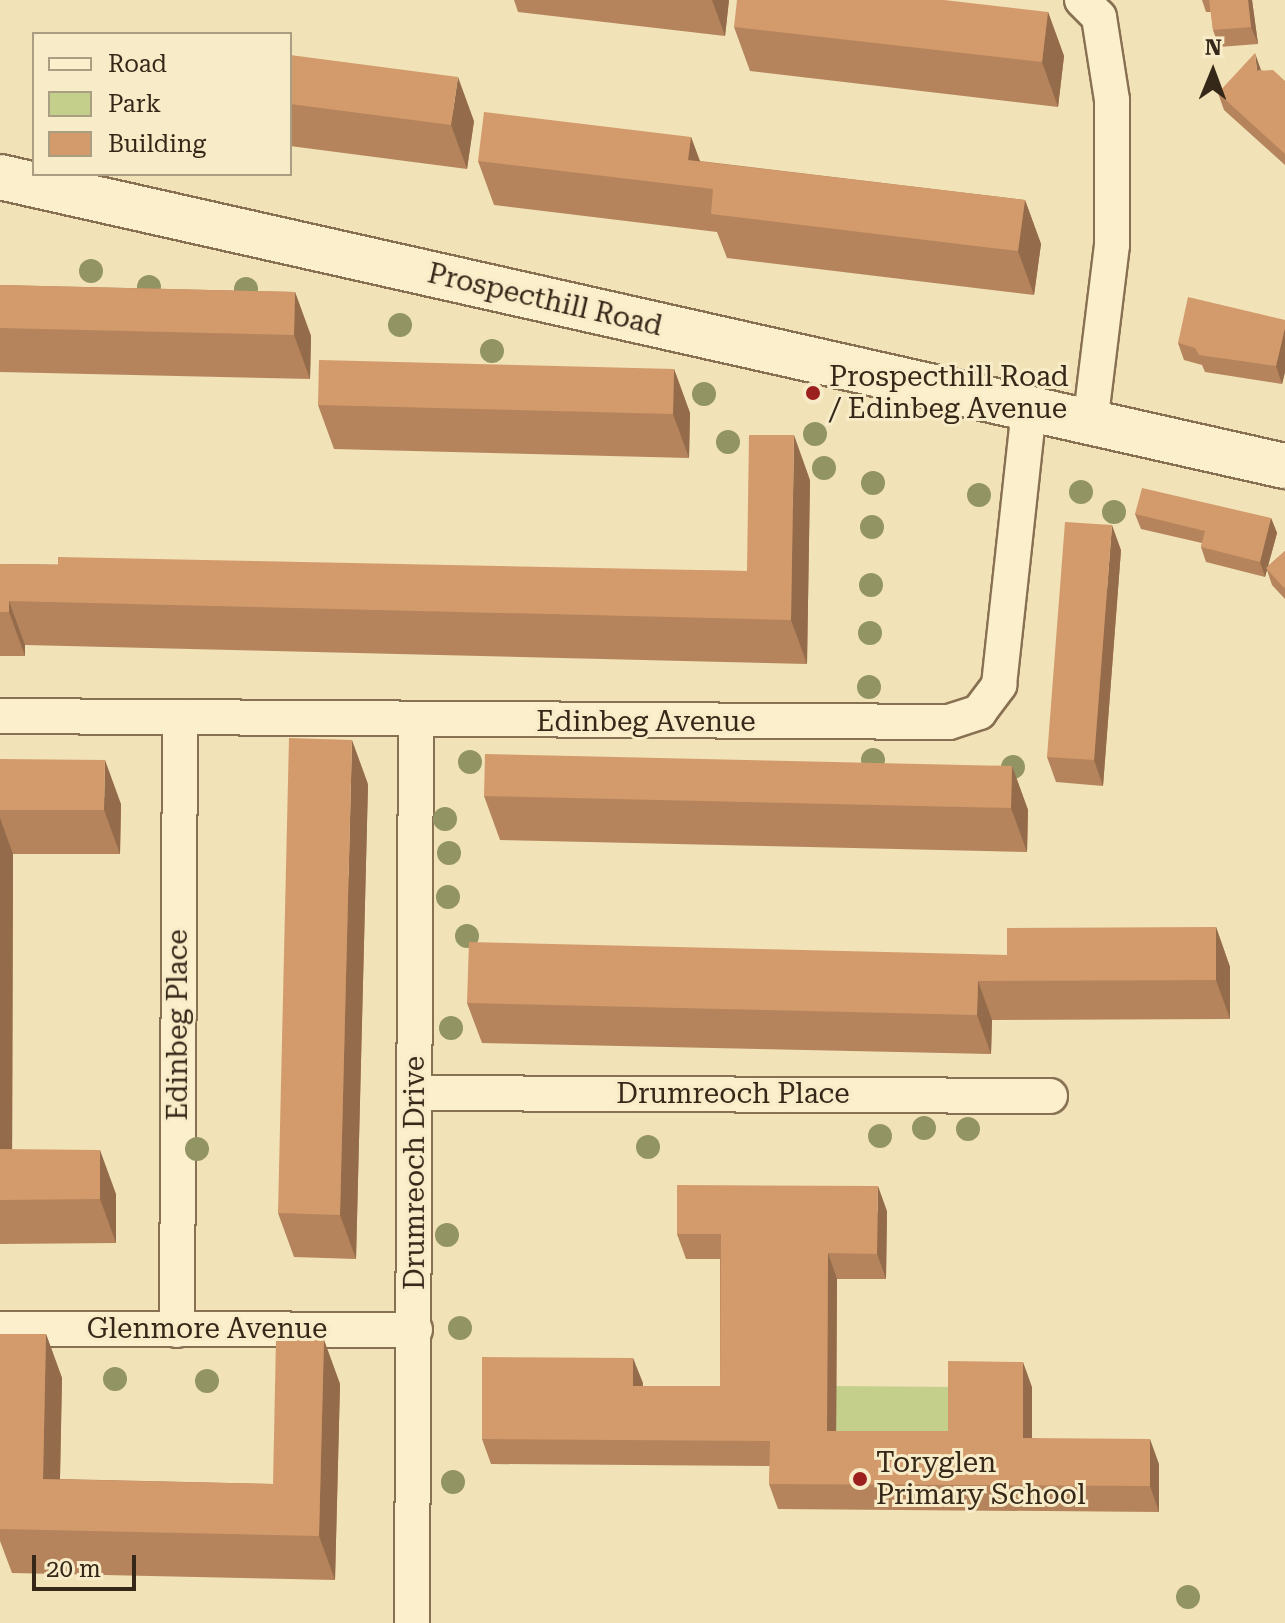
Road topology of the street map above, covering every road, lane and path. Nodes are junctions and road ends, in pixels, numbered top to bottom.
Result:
1 (1082, 0) edge
2 (0, 177) edge
3 (1029, 409) junction
4 (1090, 423) junction
5 (1285, 466) edge
6 (0, 716) edge
7 (180, 720) junction
8 (416, 722) junction
9 (415, 1093) junction
10 (1050, 1096) dead end
11 (0, 1329) edge
12 (177, 1330) junction
13 (415, 1330) junction
14 (412, 1623) edge

1 - 4 street
2 - 3 main road, Prospecthill Road
3 - 4 main road, Prospecthill Road
3 - 8 street, Edinbeg Avenue
4 - 5 main road, Prospecthill Road
6 - 7 street, Edinbeg Avenue
7 - 8 street, Edinbeg Avenue
7 - 12 street, Edinbeg Place
8 - 9 street, Drumreoch Drive
9 - 10 street, Drumreoch Place
9 - 13 street, Drumreoch Drive
11 - 12 street, Glenmore Avenue
12 - 13 street, Glenmore Avenue
13 - 14 street, Drumreoch Drive

